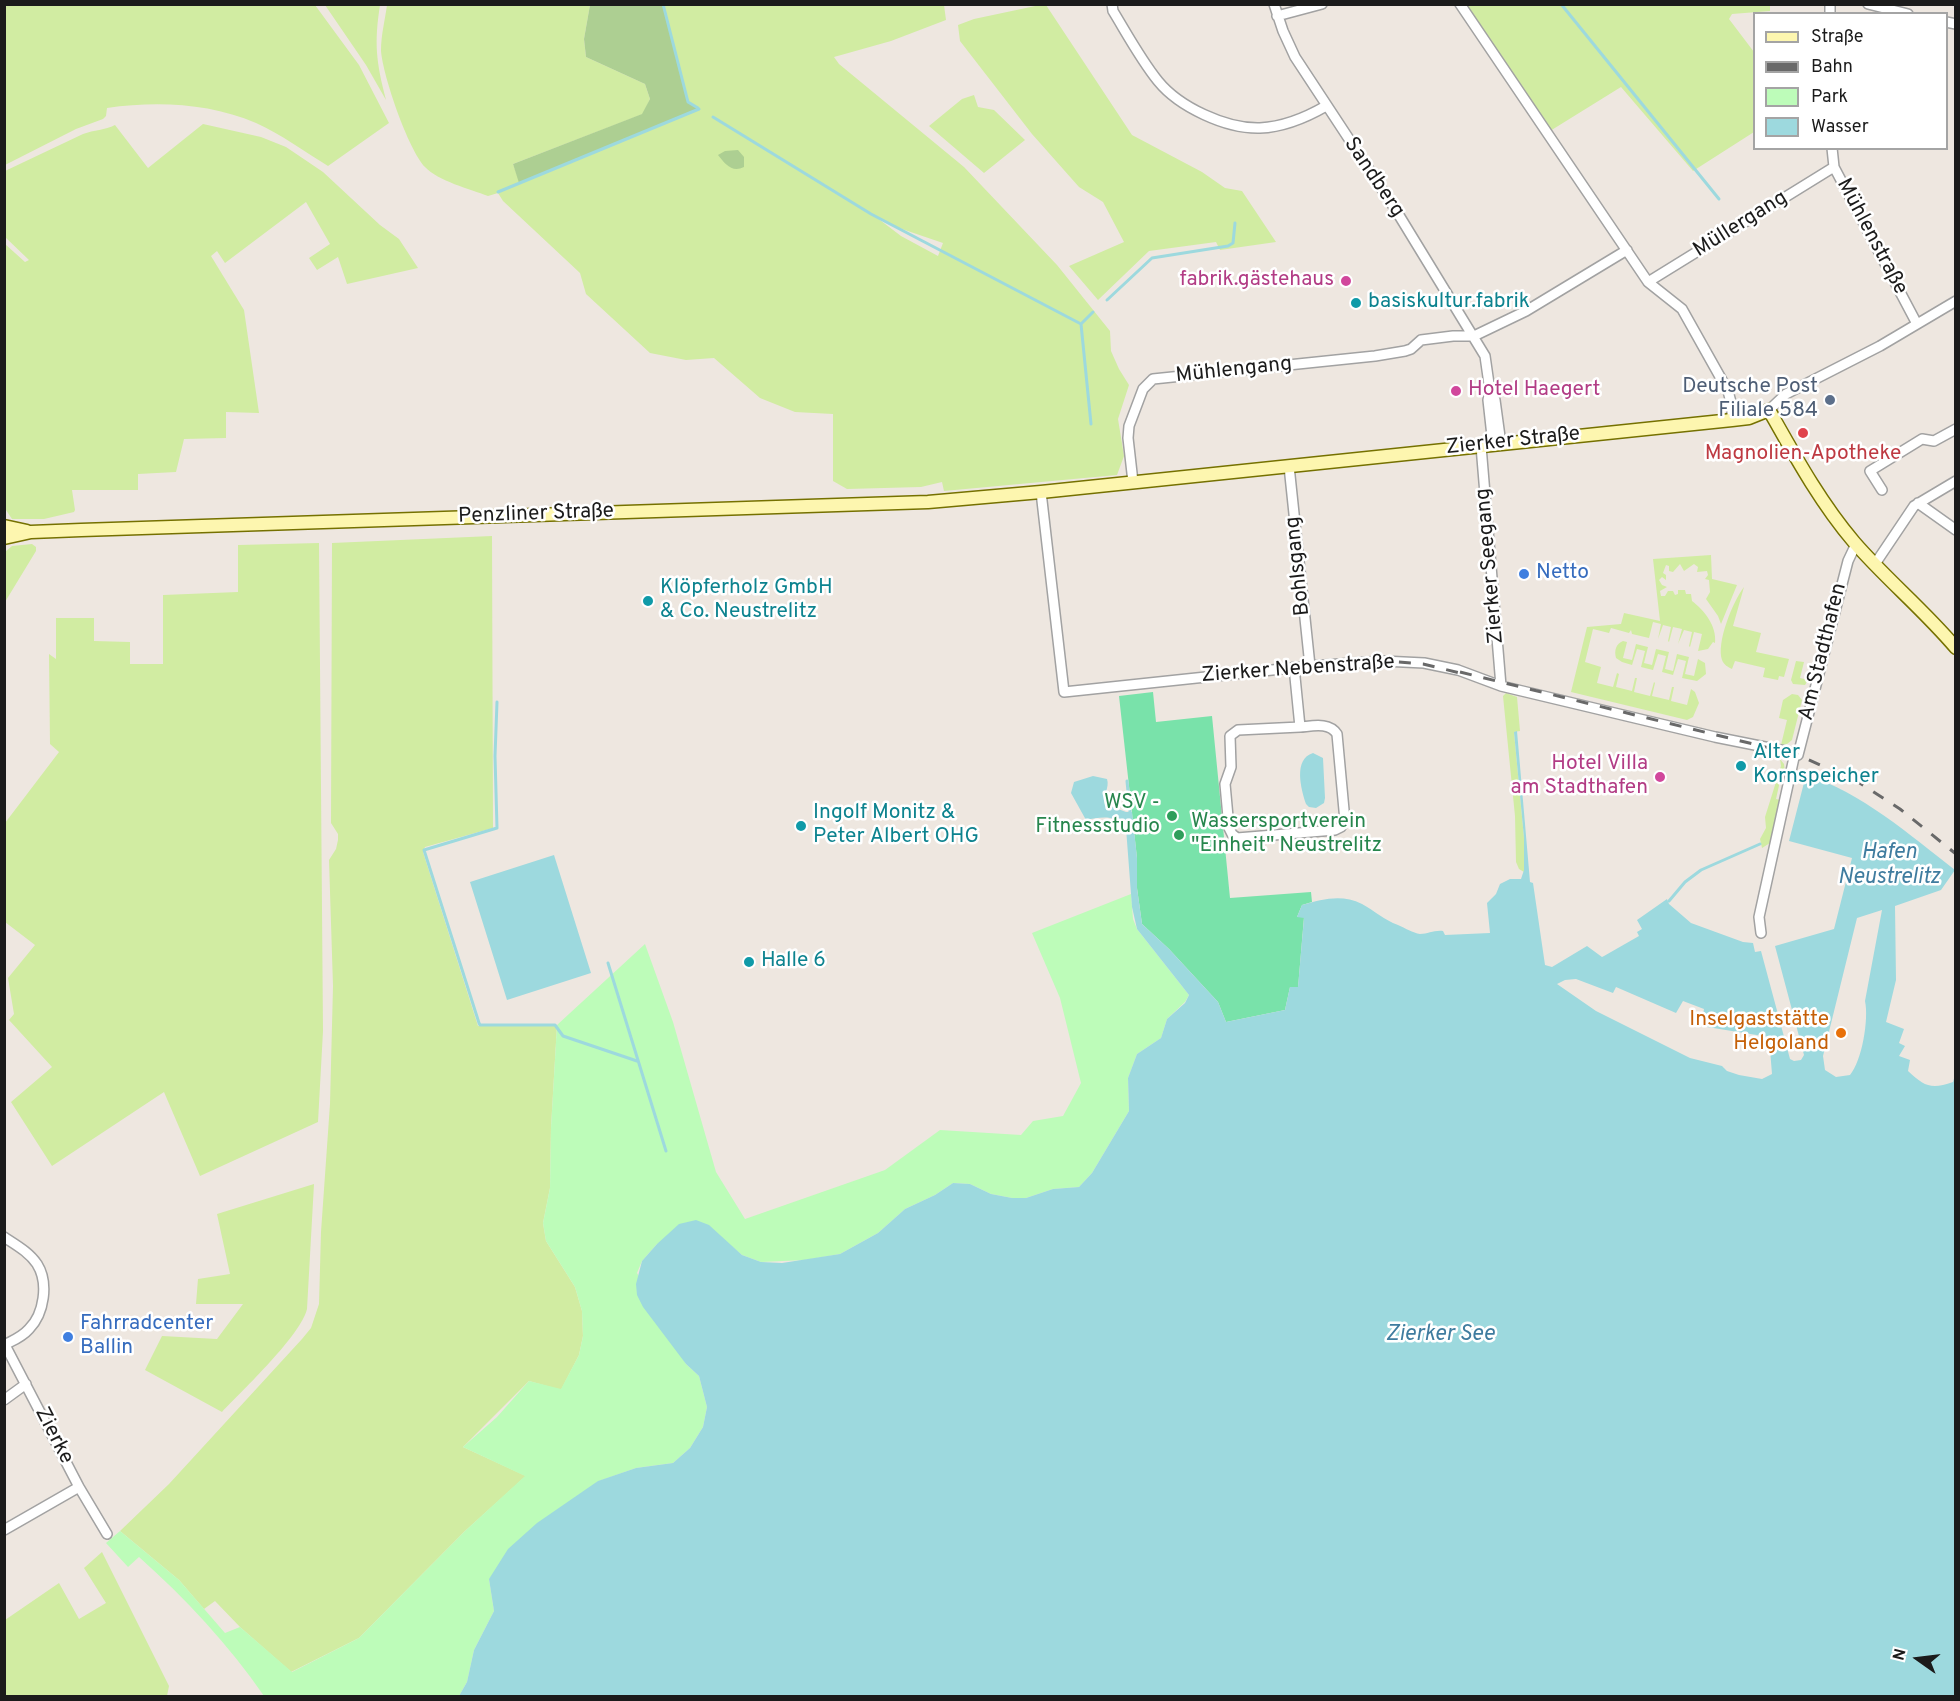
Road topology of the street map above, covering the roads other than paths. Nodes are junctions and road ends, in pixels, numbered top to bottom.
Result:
1 (1112, 4) edge
2 (1275, 4) edge
3 (1322, 4) edge
4 (1460, 4) edge
5 (1868, 4) edge
6 (1900, 12) edge
7 (1278, 16) junction
8 (1326, 106) junction
9 (1832, 150) edge
10 (1834, 167) junction
11 (1627, 250) junction
12 (1648, 282) junction
13 (1956, 301) edge
14 (1917, 324) junction
15 (1474, 336) junction
16 (1769, 410) junction
17 (1732, 420) junction
18 (1956, 429) edge
19 (1492, 445) junction
20 (1288, 466) junction
21 (1956, 481) edge
22 (1133, 482) junction
23 (1881, 490) dead end
24 (1041, 492) junction
25 (1918, 503) junction
26 (4, 526) edge
27 (1956, 530) edge
28 (31, 532) junction
29 (4, 538) edge
30 (1856, 544) junction
31 (1875, 564) junction
32 (1956, 648) edge
33 (1310, 666) junction
34 (1294, 667) junction
35 (1501, 686) junction
36 (1300, 727) junction
37 (1795, 753) junction
38 (1761, 933) dead end
39 (4, 1237) edge
40 (5, 1343) edge
41 (26, 1384) junction
42 (4, 1400) edge
43 (79, 1487) junction
44 (4, 1530) edge
45 (107, 1534) dead end

1 - 8 street
2 - 7 street, Sandberg
3 - 7 street
4 - 11 street
5 - 6 street
7 - 8 street, Sandberg
8 - 15 street, Sandberg
9 - 10 street, Mühlenstraße
10 - 12 street, Müllergang
10 - 14 street, Mühlenstraße
11 - 12 street
11 - 15 street
12 - 17 street
13 - 14 street, Zierker Straße
14 - 16 street, Zierker Straße
15 - 19 street, Sandberg
15 - 22 street, Mühlengang
16 - 17 main road, Zierker Straße
16 - 30 main road
17 - 19 main road, Zierker Straße
18 - 23 street
19 - 20 main road, Zierker Straße
19 - 35 street, Zierker Seegang
20 - 22 main road, Zierker Straße
20 - 33 street, Bohlsgang
21 - 25 street
22 - 24 main road, Zierker Straße
24 - 28 main road, Penzliner Straße
24 - 34 street, Zierker Nebenstraße
25 - 27 street
25 - 31 street
26 - 28 main road, Penzliner Straße
28 - 29 main road, Penzliner Straße
30 - 31 main road
30 - 37 street, Am Stadthafen
31 - 32 main road
33 - 34 street, Zierker Nebenstraße
33 - 35 street, Zierker Nebenstraße
34 - 36 street
35 - 37 street, Zierker Nebenstraße
36 - 36 street
37 - 38 street, Am Stadthafen
39 - 40 street, Zierke
40 - 41 street, Zierke
41 - 42 street, Zierke
41 - 43 street, Zierke
43 - 44 street, Zierke
43 - 45 street, Zierke

